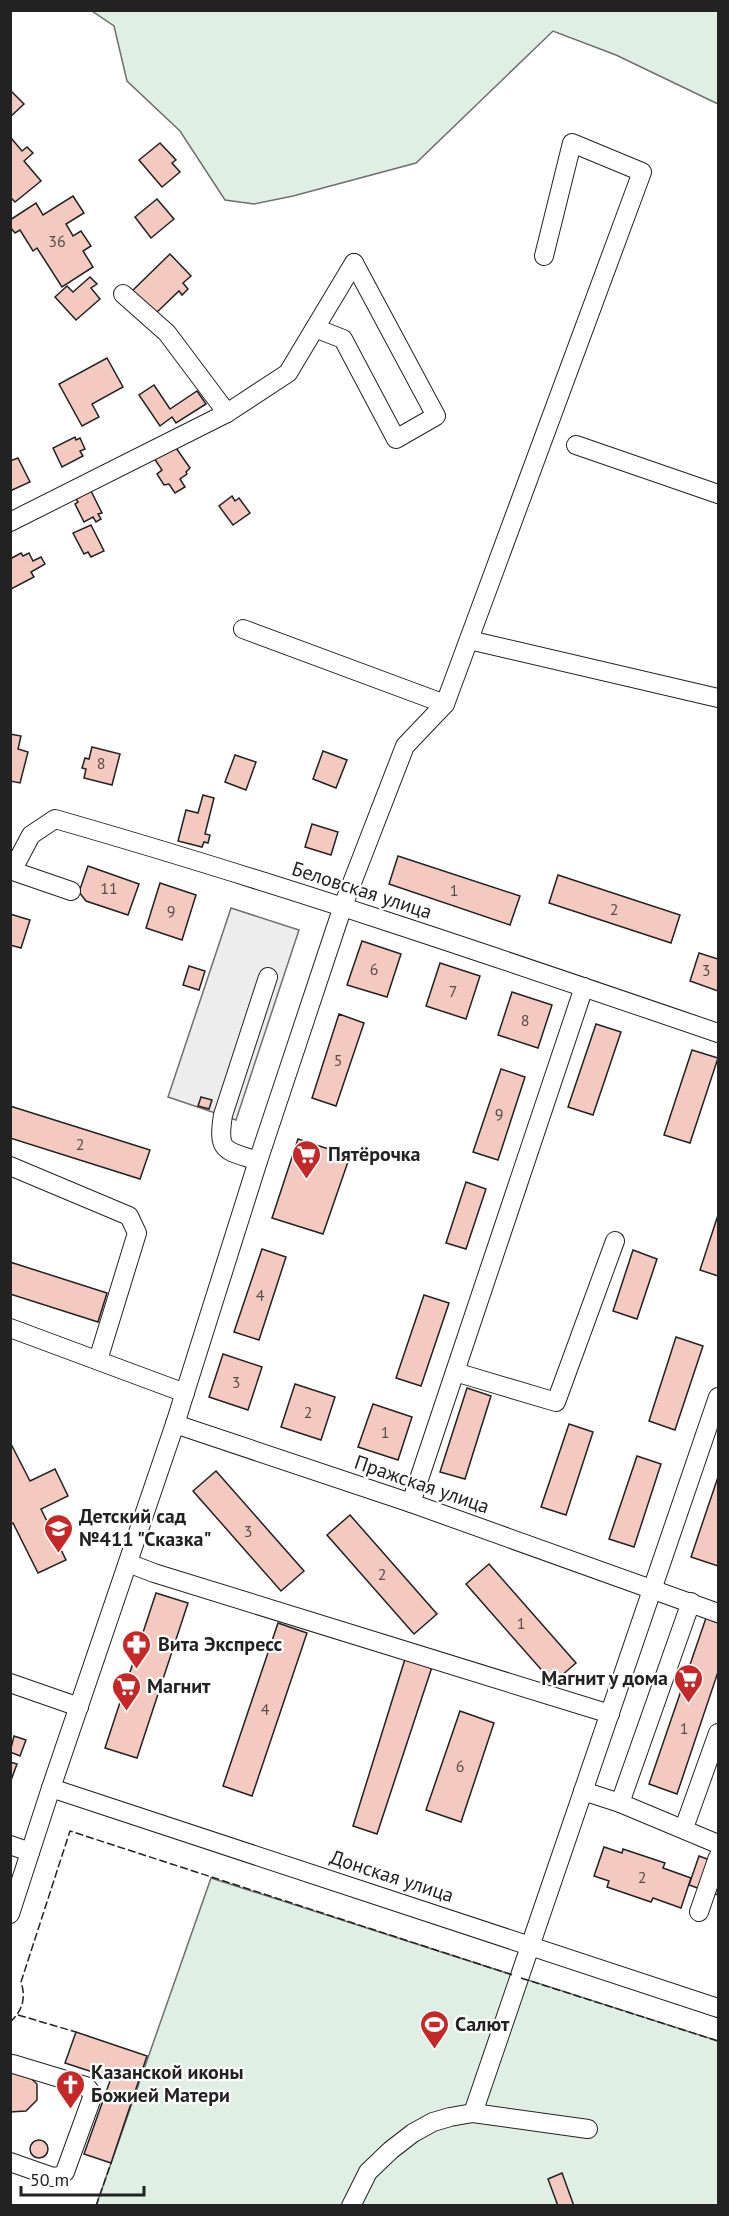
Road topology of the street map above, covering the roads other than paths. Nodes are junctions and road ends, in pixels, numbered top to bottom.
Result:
1 (544, 256) dead end
2 (123, 294) dead end
3 (315, 328) junction
4 (227, 413) junction
5 (576, 445) dead end
6 (718, 494) edge
7 (10, 522) edge
8 (243, 629) dead end
9 (469, 640) junction
10 (718, 698) edge
11 (445, 704) junction
12 (11, 870) edge
13 (71, 891) dead end
14 (343, 906) junction
15 (268, 977) dead end
16 (584, 987) junction
17 (718, 1033) edge
18 (258, 1161) junction
19 (10, 1166) edge
20 (615, 1241) dead end
21 (10, 1328) edge
22 (98, 1360) junction
23 (455, 1372) junction
24 (185, 1393) junction
25 (718, 1397) edge
26 (175, 1424) junction
27 (411, 1503) junction
28 (128, 1563) junction
29 (653, 1590) junction
30 (691, 1602) junction
31 (718, 1613) edge
32 (10, 1683) edge
33 (79, 1707) junction
34 (610, 1714) junction
35 (718, 1732) edge
36 (51, 1788) junction
37 (583, 1791) junction
38 (620, 1803) junction
39 (684, 1828) junction
40 (718, 1844) edge
41 (10, 1845) edge
42 (30, 1852) junction
43 (718, 1857) edge
44 (699, 1912) dead end
45 (10, 1914) edge
46 (531, 1945) junction
47 (718, 2008) edge
48 (13, 2064) dead end
49 (473, 2113) junction
50 (588, 2129) dead end
51 (10, 2162) edge
52 (351, 2205) edge

1 - 9 street
2 - 4 street
3 - 3 street
3 - 4 street
4 - 7 street
5 - 6 street
8 - 11 street
9 - 10 street
9 - 11 street
11 - 14 street
12 - 13 street
12 - 14 street, Беловская улица
14 - 16 street, Беловская улица
14 - 18 street
15 - 18 street
16 - 17 street, Беловская улица
16 - 23 street
18 - 24 street
19 - 22 street
20 - 23 street
21 - 22 street
22 - 24 street
23 - 27 street
24 - 26 street
25 - 29 street
26 - 27 street, Пражская улица
26 - 28 street
27 - 29 street, Пражская улица
28 - 33 street
28 - 34 street
29 - 30 street, Пражская улица
29 - 34 street
30 - 31 street, Пражская улица
30 - 38 street
32 - 33 street
33 - 36 street
34 - 37 street
35 - 39 street
36 - 42 street
36 - 46 street, Донская улица
37 - 38 street
37 - 46 street
38 - 39 street
39 - 40 street
41 - 42 street
42 - 45 street
43 - 44 street
46 - 47 street, Донская улица
46 - 49 street
48 - 51 street
49 - 50 street
49 - 52 street

